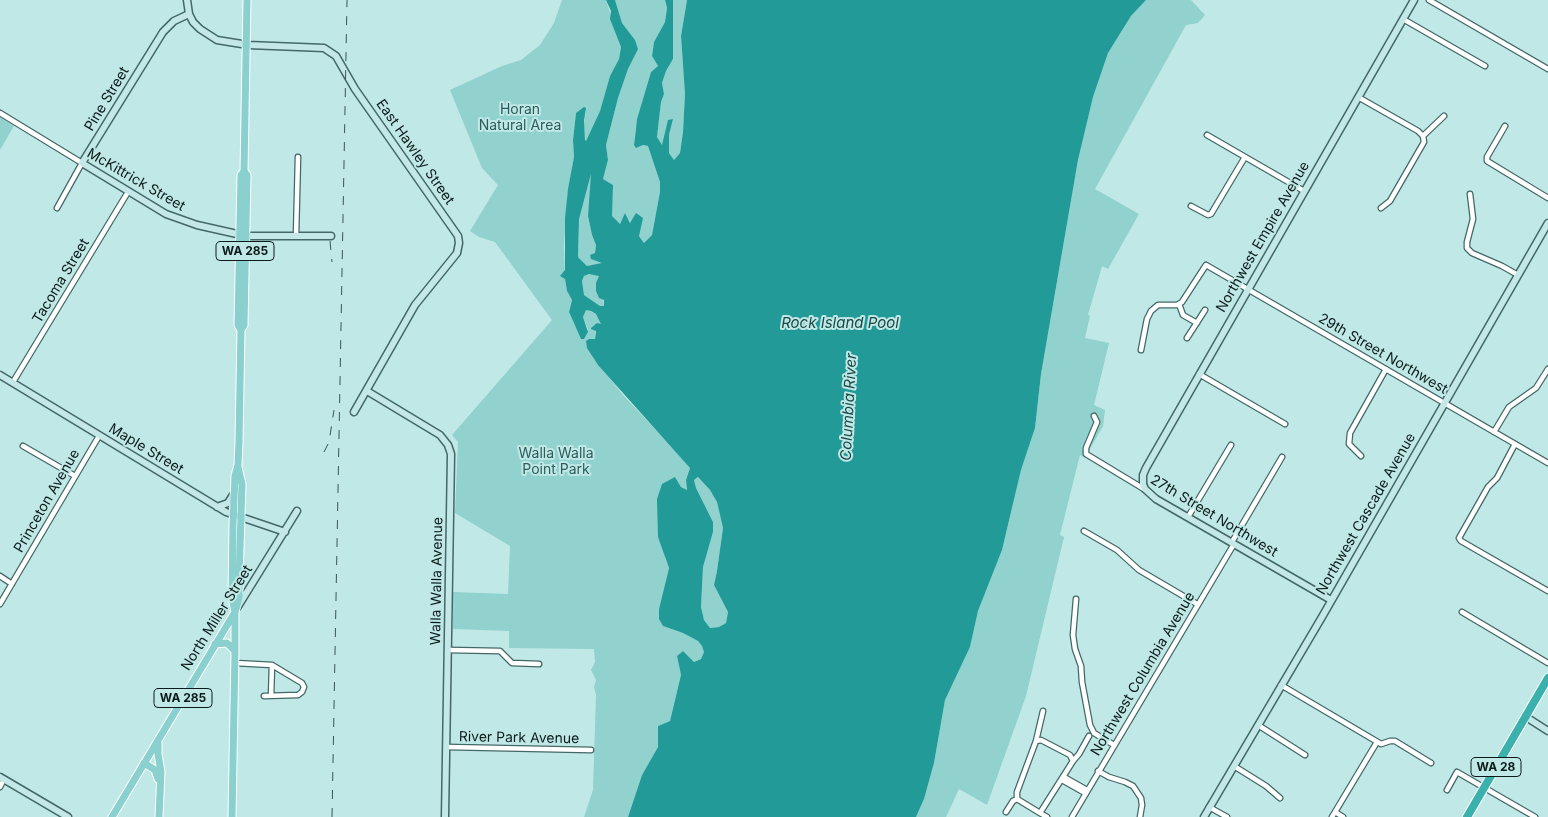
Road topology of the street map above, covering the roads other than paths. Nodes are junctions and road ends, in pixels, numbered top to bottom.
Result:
1 (187, 0) edge
2 (247, 0) edge
3 (1414, 0) edge
4 (1429, 0) edge
5 (189, 14) junction
6 (1403, 19) junction
7 (248, 45) junction
8 (1486, 66) dead end
9 (1548, 69) edge
10 (1358, 97) junction
11 (0, 113) edge
12 (1444, 116) dead end
13 (1505, 126) dead end
14 (1206, 135) dead end
15 (1423, 136) junction
16 (298, 157) dead end
17 (1245, 157) junction
18 (82, 164) junction
19 (1304, 191) junction
20 (128, 192) junction
21 (1470, 194) dead end
22 (1548, 198) edge
23 (1191, 206) dead end
24 (57, 208) dead end
25 (1380, 208) dead end
26 (1548, 223) edge
27 (243, 236) junction
28 (296, 236) junction
29 (331, 236) dead end
30 (1518, 275) junction
31 (1248, 289) junction
32 (1179, 304) junction
33 (1205, 310) dead end
34 (1197, 324) junction
35 (1187, 338) dead end
36 (1141, 350) dead end
37 (1386, 369) junction
38 (1548, 369) edge
39 (1199, 374) junction
40 (0, 375) edge
41 (12, 382) junction
42 (367, 391) junction
43 (1445, 403) junction
44 (354, 412) dead end
45 (1094, 416) dead end
46 (1285, 424) dead end
47 (1494, 432) junction
48 (99, 436) junction
49 (1515, 444) junction
50 (1231, 445) dead end
51 (23, 446) dead end
52 (1361, 456) dead end
53 (1282, 457) dead end
54 (1548, 463) edge
55 (238, 465) junction
56 (75, 476) junction
57 (1145, 489) junction
58 (235, 491) junction
59 (217, 507) junction
60 (297, 511) dead end
61 (237, 517) junction
62 (1188, 518) junction
63 (1084, 531) dead end
64 (285, 532) junction
65 (1233, 543) junction
66 (0, 576) edge
67 (12, 584) junction
68 (1548, 591) edge
69 (1076, 599) dead end
70 (1331, 600) junction
71 (0, 604) edge
72 (1197, 604) junction
73 (234, 612) junction
74 (1462, 612) dead end
75 (215, 644) junction
76 (448, 650) junction
77 (235, 652) junction
78 (235, 663) junction
79 (1548, 663) edge
80 (539, 664) dead end
81 (272, 666) junction
82 (1548, 678) edge
83 (1281, 685) junction
84 (264, 696) dead end
85 (271, 696) junction
86 (1043, 711) dead end
87 (1526, 717) junction
88 (1258, 725) junction
89 (1548, 731) edge
90 (1089, 736) dead end
91 (159, 738) junction
92 (1036, 741) junction
93 (1377, 742) junction
94 (1114, 745) junction
95 (446, 747) junction
96 (591, 750) dead end
97 (1305, 755) dead end
98 (1073, 761) junction
99 (144, 763) junction
100 (1431, 763) dead end
101 (1234, 766) junction
102 (1098, 771) junction
103 (2, 778) edge
104 (1063, 778) junction
105 (0, 787) edge
106 (160, 787) junction
107 (1484, 787) junction
108 (1447, 790) dead end
109 (1086, 792) junction
110 (1280, 798) dead end
111 (1017, 799) junction
112 (1209, 807) junction
113 (1006, 812) dead end
114 (1040, 813) junction
115 (1334, 815) edge
116 (68, 817) edge
117 (112, 817) edge
118 (159, 817) edge
119 (232, 817) edge
120 (445, 817) edge
121 (1047, 817) edge
122 (1072, 817) edge
123 (1140, 817) edge
124 (1204, 817) edge
125 (1226, 817) edge
126 (1343, 817) edge
127 (1467, 817) edge
128 (1534, 817) edge

1 - 5 street
2 - 7 main road, WA 285
3 - 6 street, Northwest Empire Avenue
4 - 9 street
5 - 7 street, East Hawley Street
5 - 18 street, Pine Street
6 - 8 street
6 - 10 street, Northwest Empire Avenue
7 - 27 main road, WA 285
7 - 42 street, East Hawley Street
10 - 15 street
10 - 19 street, Northwest Empire Avenue
11 - 18 street, McKittrick Street
12 - 15 street
13 - 22 street
14 - 17 street
15 - 25 street
16 - 28 street
17 - 19 street
17 - 23 street
18 - 20 street, McKittrick Street
18 - 24 street, Pine Street
19 - 31 street, Northwest Empire Avenue
20 - 27 street, McKittrick Street
20 - 41 street, Tacoma Street
21 - 30 street
26 - 30 street, Northwest Cascade Avenue
27 - 28 street, McKittrick Street
27 - 55 main road, WA 285
28 - 29 street, McKittrick Street
30 - 43 street, Northwest Cascade Avenue
31 - 32 street, 29th Street Northwest
31 - 37 street, 29th Street Northwest
31 - 39 street, Northwest Empire Avenue
32 - 34 street
32 - 36 street
33 - 34 street
34 - 35 street
37 - 43 street, 29th Street Northwest
37 - 52 street
38 - 47 street
39 - 46 street
39 - 57 street, Northwest Empire Avenue
40 - 41 street, Maple Street
41 - 48 street, Maple Street
42 - 44 street
42 - 76 street, Walla Walla Avenue
43 - 47 street, 29th Street Northwest
43 - 70 street, Northwest Cascade Avenue
45 - 57 street, 27th Street Northwest
47 - 49 street, 29th Street Northwest
48 - 56 street, Princeton Avenue
48 - 59 street, Maple Street
49 - 54 street, 29th Street Northwest
49 - 68 street
50 - 62 street
51 - 56 street
53 - 65 street, Northwest Columbia Avenue
55 - 58 main road, WA 285
55 - 61 main road, WA 285
56 - 67 street, Princeton Avenue
57 - 62 street, 27th Street Northwest
58 - 59 street
58 - 61 main road, WA 285
59 - 61 street, Maple Street
60 - 64 street, North Miller Street
61 - 64 street, Maple Street
61 - 73 main road, WA 285
62 - 65 street, 27th Street Northwest
63 - 72 street
64 - 73 street, North Miller Street
65 - 70 street, 27th Street Northwest
65 - 72 street, Northwest Columbia Avenue
66 - 67 street
67 - 71 street, Princeton Avenue
69 - 94 street
70 - 83 street, Northwest Cascade Avenue
72 - 94 street, Northwest Columbia Avenue
73 - 75 main road, North Miller Street / WA 285
73 - 77 main road
74 - 79 street
75 - 77 main road
75 - 91 main road, North Miller Street / WA 285
76 - 80 street
76 - 95 street, Walla Walla Avenue
77 - 78 main road
78 - 81 street
78 - 119 main road
81 - 85 street
81 - 85 street
82 - 87 highway, WA 28
83 - 88 street, Northwest Cascade Avenue
83 - 93 street
84 - 85 street
86 - 92 street
87 - 89 street
87 - 107 highway, WA 28
88 - 97 street
88 - 101 street, Northwest Cascade Avenue
90 - 98 street
91 - 99 main road, North Miller Street / WA 285
91 - 106 main road
92 - 98 street
92 - 111 street
93 - 100 street
93 - 115 street
94 - 102 street, Northwest Columbia Avenue
95 - 96 street, River Park Avenue
95 - 120 street, Walla Walla Avenue
98 - 104 street
99 - 106 main road
99 - 117 main road, North Miller Street / WA 285
101 - 110 street
101 - 112 street, Northwest Cascade Avenue
102 - 109 street, Northwest Columbia Avenue
102 - 123 street
103 - 105 street
103 - 116 street
104 - 109 street
104 - 114 street
106 - 118 main road
107 - 108 street
107 - 127 highway, WA 28
107 - 128 street
109 - 122 street, Northwest Columbia Avenue
111 - 113 street
111 - 114 street
112 - 124 street, Northwest Cascade Avenue
112 - 125 street
114 - 121 street
115 - 126 street

